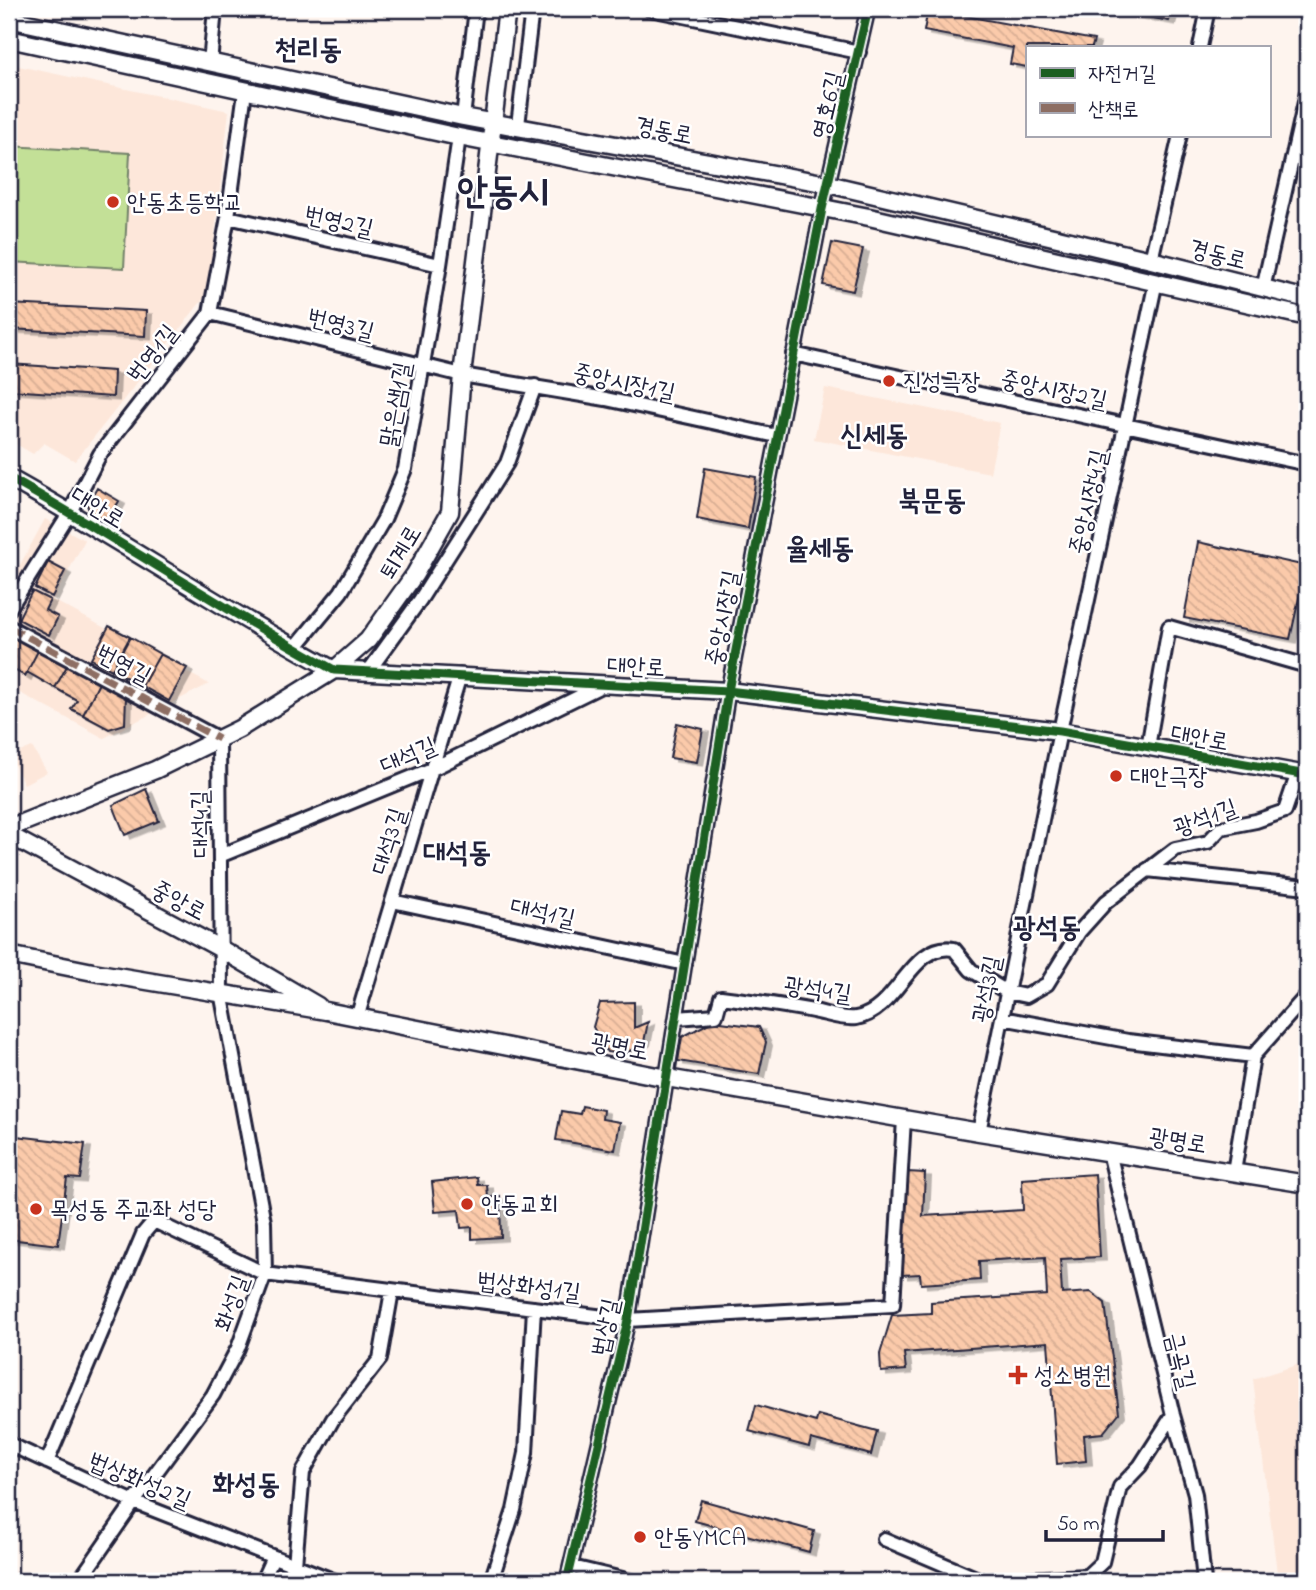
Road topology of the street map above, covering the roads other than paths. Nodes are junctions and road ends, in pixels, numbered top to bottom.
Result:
1 (215, 9) edge
2 (476, 9) edge
3 (507, 9) edge
4 (532, 9) edge
5 (650, 9) edge
6 (868, 9) edge
7 (1208, 9) edge
8 (9, 19) edge
9 (9, 39) edge
10 (1199, 46) edge
11 (859, 52) junction
12 (210, 63) junction
13 (245, 91) junction
14 (1307, 93) edge
15 (463, 117) junction
16 (494, 122) junction
17 (518, 125) junction
18 (1180, 136) edge
19 (459, 137) junction
20 (492, 144) junction
21 (828, 184) junction
22 (822, 209) junction
23 (228, 217) junction
24 (1151, 260) junction
25 (440, 265) junction
26 (1156, 281) junction
27 (1263, 289) junction
28 (1307, 299) edge
29 (209, 313) junction
30 (1307, 317) edge
31 (793, 354) junction
32 (423, 366) junction
33 (462, 375) junction
34 (535, 386) junction
35 (1126, 425) junction
36 (777, 436) junction
37 (1307, 464) edge
38 (9, 478) edge
39 (70, 512) junction
40 (9, 608) edge
41 (9, 627) edge
42 (294, 649) junction
43 (1307, 666) edge
44 (334, 670) junction
45 (368, 672) junction
46 (460, 675) junction
47 (607, 683) junction
48 (728, 691) junction
49 (1060, 732) junction
50 (219, 739) junction
51 (1148, 747) junction
52 (432, 769) junction
53 (1303, 774) edge
54 (9, 828) edge
55 (9, 835) edge
56 (222, 855) junction
57 (1147, 870) junction
58 (1307, 887) edge
59 (392, 901) junction
60 (221, 949) junction
61 (9, 955) edge
62 (685, 964) junction
63 (221, 992) junction
64 (1007, 992) junction
65 (1307, 995) edge
66 (326, 1011) junction
67 (357, 1018) junction
68 (677, 1018) junction
69 (1002, 1018) junction
70 (1253, 1056) junction
71 (667, 1078) junction
72 (904, 1119) junction
73 (979, 1132) junction
74 (1109, 1152) junction
75 (1234, 1172) junction
76 (1307, 1184) edge
77 (265, 1274) junction
78 (392, 1291) junction
79 (534, 1308) junction
80 (628, 1320) junction
81 (1172, 1415) junction
82 (9, 1444) edge
83 (47, 1462) junction
84 (134, 1502) junction
85 (884, 1539) dead end
86 (273, 1557) junction
87 (295, 1565) junction
88 (572, 1566) junction
89 (79, 1581) edge
90 (262, 1581) edge
91 (335, 1581) edge
92 (491, 1581) edge
93 (567, 1581) edge
94 (631, 1581) edge
95 (984, 1581) edge
96 (1204, 1581) edge

1 - 12 street
2 - 15 street
3 - 16 street, 퇴계로
4 - 17 street
5 - 11 street
6 - 11 street, 영호6길
7 - 10 street
8 - 12 street, 경동로
9 - 13 street, 경동로
11 - 21 street, 영호6길
12 - 15 street, 경동로
13 - 19 street, 경동로
13 - 23 street, 번영1길
14 - 27 street
15 - 16 street, 경동로
16 - 17 street, 경동로
16 - 20 street, 퇴계로
17 - 21 street, 경동로
18 - 24 street
19 - 20 street, 경동로
19 - 25 street, 맑은샘1길
20 - 22 street, 경동로
20 - 33 street, 퇴계로
21 - 22 street, 영호6길
21 - 24 street, 경동로
22 - 26 street, 경동로
22 - 31 street, 중앙시장길
23 - 25 street, 번영2길
23 - 29 street, 번영1길
24 - 27 street, 경동로
25 - 32 street, 맑은샘1길
26 - 30 street, 경동로
26 - 35 street, 중앙시장4길
27 - 28 street, 경동로
29 - 32 street, 번영3길
29 - 39 street, 번영1길
31 - 35 street, 중앙시장2길
31 - 36 street, 중앙시장길
32 - 33 street, 번영3길
32 - 42 street, 맑은샘1길
33 - 34 street, 중앙시장1길
33 - 44 street, 퇴계로
34 - 36 street, 중앙시장1길
34 - 45 street
35 - 37 street, 중앙시장2길
35 - 49 street, 중앙시장4길
36 - 48 street, 중앙시장길
38 - 39 street, 대안로
39 - 40 street, 번영1길
39 - 42 street, 대안로
41 - 50 street, 번영길
42 - 44 street, 대안로
43 - 51 street
44 - 45 street, 대안로
44 - 50 street, 퇴계로
45 - 46 street, 대안로
46 - 47 street, 대안로
46 - 52 street, 대석3길
47 - 48 street, 대안로
47 - 52 street, 대석길
48 - 49 street, 대안로
48 - 62 street, 중앙시장길
49 - 51 street, 대안로
49 - 64 street, 광석3길
50 - 54 street, 퇴계로
50 - 56 street, 대석4길
51 - 53 street, 대안로
52 - 56 street, 대석길
52 - 59 street, 대석3길
53 - 57 street, 광석1길
55 - 60 street, 중앙로
56 - 60 street, 대석4길
57 - 58 street, 광석1길
57 - 64 street, 광석1길
59 - 62 street, 대석1길
59 - 67 street, 대석3길
60 - 63 street, 대석4길
60 - 66 street, 중앙로
61 - 63 street, 광명로
62 - 68 street, 중앙시장길
63 - 66 street, 광명로
63 - 77 street, 화성길
64 - 68 street, 광석4길
64 - 69 street, 광석3길
65 - 70 street
66 - 67 street, 광명로
67 - 71 street, 광명로
68 - 71 street, 중앙시장길
69 - 70 street
69 - 73 street, 광석3길
70 - 75 street
71 - 72 street, 광명로
71 - 80 street, 법상길
72 - 73 street, 광명로
72 - 80 street, 법상화성1길
73 - 74 street, 광명로
74 - 75 street, 광명로
74 - 81 street, 금곡길
75 - 76 street, 광명로
77 - 78 street, 법상화성1길
77 - 83 street, 법상화성1길
77 - 84 street, 화성길
78 - 79 street, 법상화성1길
78 - 87 street
79 - 80 street, 법상화성1길
79 - 92 street
80 - 88 street, 법상길
81 - 95 street
81 - 96 street, 금곡길
82 - 83 street, 법상화성2길
83 - 84 street, 법상화성2길
84 - 86 street, 법상화성2길
84 - 89 street, 화성길
85 - 95 street
86 - 87 street, 법상화성2길
86 - 90 street
87 - 91 street, 법상화성2길
88 - 93 street, 법상길
88 - 94 street

